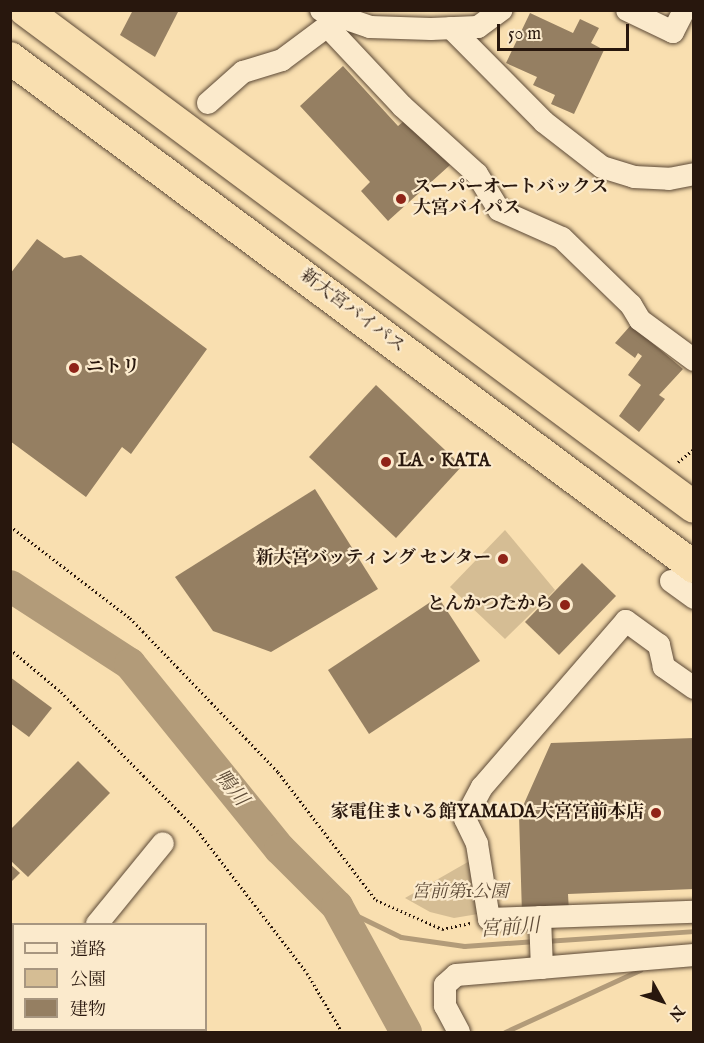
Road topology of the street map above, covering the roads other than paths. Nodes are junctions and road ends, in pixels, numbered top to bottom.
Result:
1 (25, 10) edge
2 (501, 10) edge
3 (627, 10) edge
4 (684, 10) edge
5 (328, 18) edge
6 (436, 23) edge
7 (10, 58) edge
8 (207, 103) dead end
9 (693, 174) edge
10 (693, 360) edge
11 (693, 507) edge
12 (682, 574) edge
13 (693, 598) edge
14 (693, 688) edge
15 (163, 843) dead end
16 (693, 912) edge
17 (540, 917) junction
18 (98, 923) edge
19 (693, 955) edge
20 (542, 968) junction
21 (459, 1032) edge

1 - 11 highway
2 - 6 street
3 - 4 street
5 - 6 street
5 - 8 street
5 - 10 street
6 - 9 street
7 - 12 highway, 新大宮バイパス
12 - 13 street
14 - 17 street
15 - 18 street
16 - 17 street
17 - 20 street
19 - 20 street
20 - 21 street

